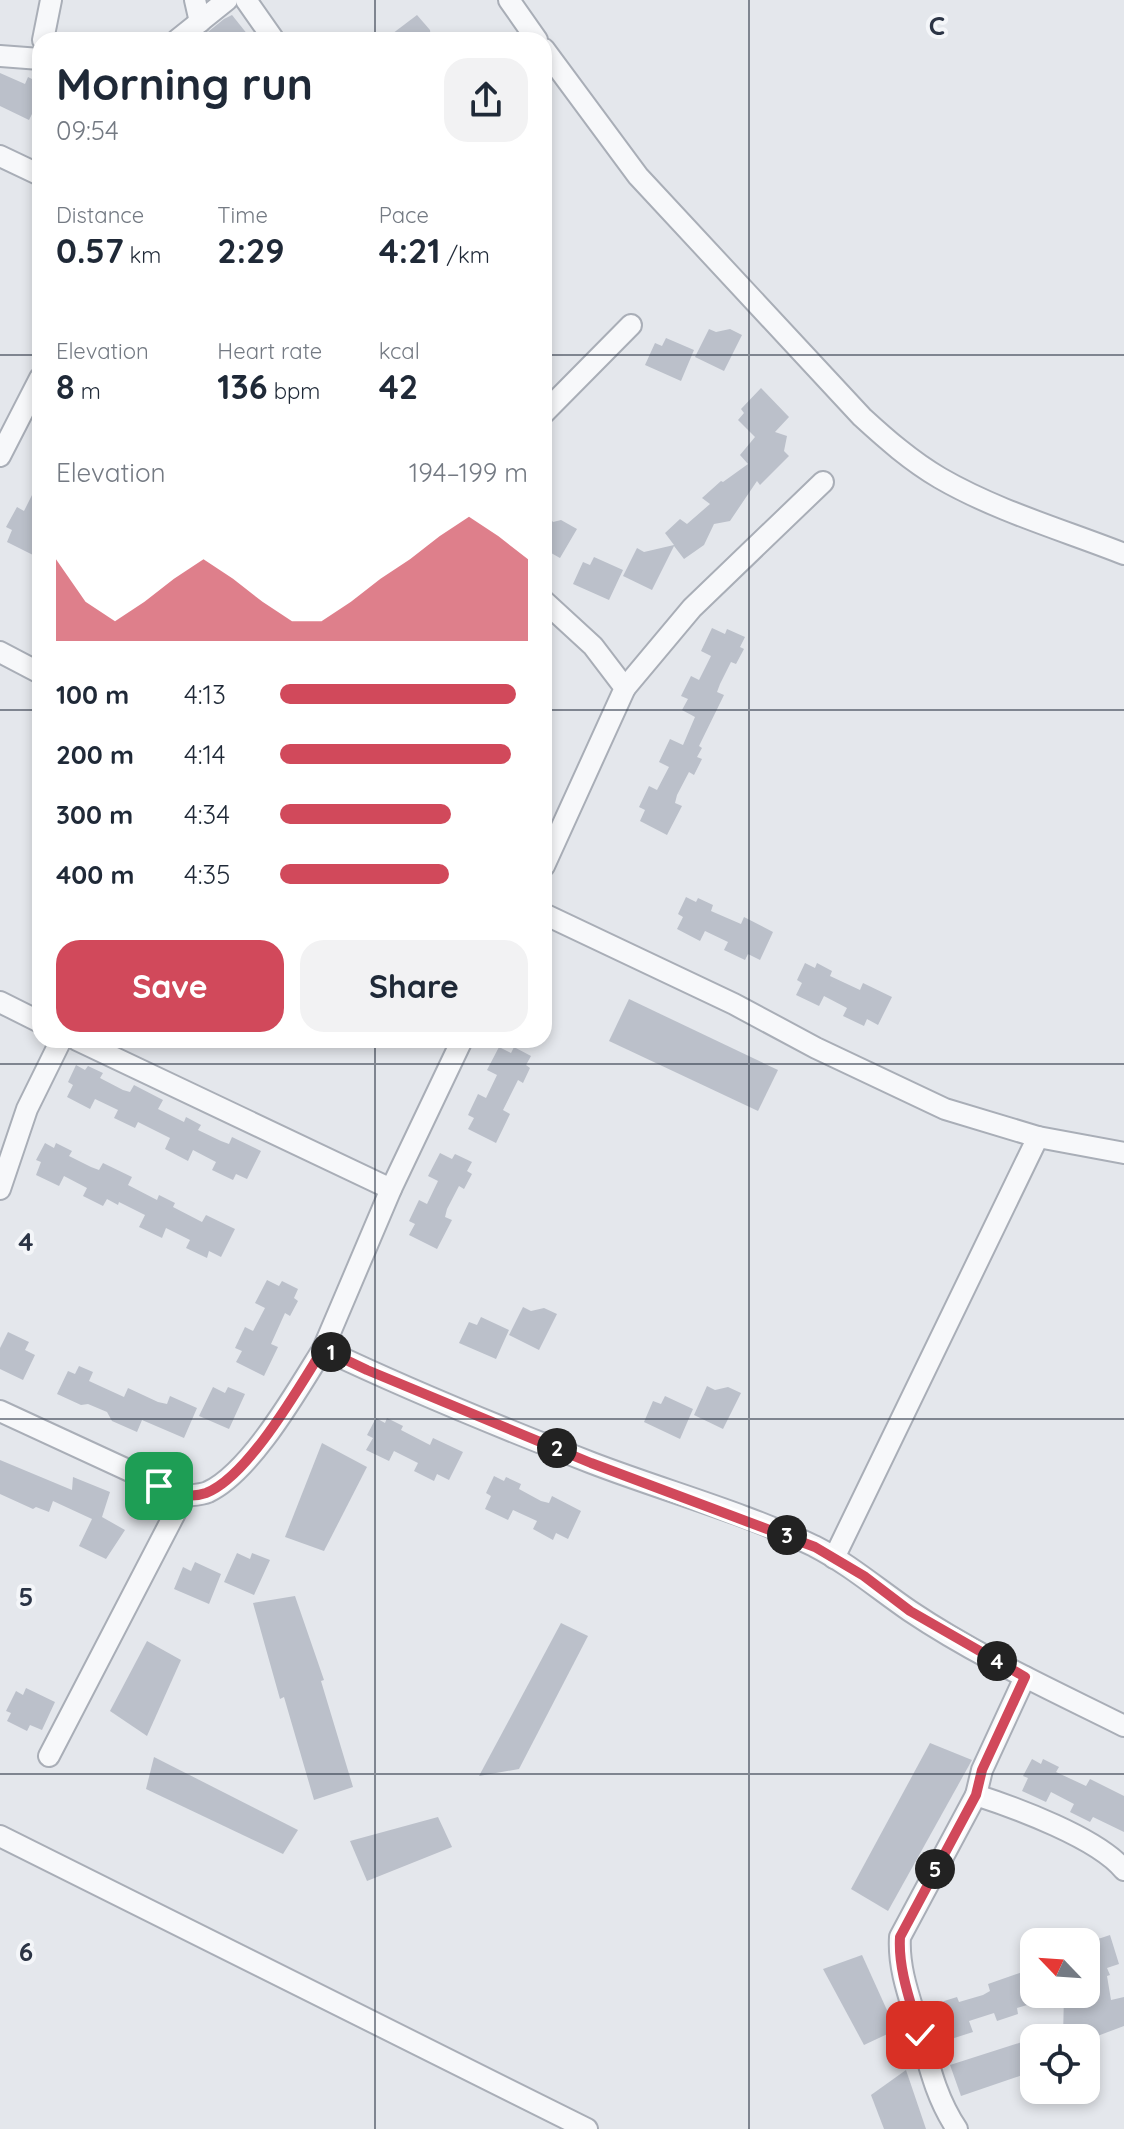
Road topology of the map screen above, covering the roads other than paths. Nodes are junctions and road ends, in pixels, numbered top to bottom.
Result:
1 (51, 0) edge
2 (195, 0) edge
3 (227, 0) edge
4 (246, 0) edge
5 (509, 0) edge
6 (200, 22) junction
7 (45, 32) edge
8 (187, 32) edge
9 (268, 32) edge
10 (531, 32) edge
11 (0, 56) edge
12 (32, 58) edge
13 (552, 60) edge
14 (0, 156) edge
15 (32, 171) edge
16 (631, 325) dead end
17 (32, 394) edge
18 (552, 405) edge
19 (0, 456) edge
20 (823, 482) dead end
21 (1124, 554) edge
22 (552, 608) edge
23 (0, 652) edge
24 (32, 669) edge
25 (625, 688) junction
26 (552, 848) edge
27 (552, 918) edge
28 (0, 1002) edge
29 (32, 1018) edge
30 (57, 1048) edge
31 (94, 1048) edge
32 (458, 1048) edge
33 (1038, 1137) junction
34 (1124, 1153) edge
35 (0, 1189) edge
36 (391, 1189) junction
37 (323, 1349) junction
38 (0, 1411) edge
39 (184, 1496) junction
40 (834, 1558) junction
41 (1025, 1677) junction
42 (1124, 1726) edge
43 (49, 1756) dead end
44 (976, 1795) junction
45 (0, 1836) edge
46 (1124, 1870) edge
47 (587, 2129) edge
48 (957, 2129) edge

1 - 7 street
2 - 6 street
3 - 6 street
4 - 9 street
5 - 10 street
6 - 8 street
11 - 12 street
13 - 21 street
14 - 15 street
16 - 18 street
17 - 19 street
20 - 25 street
22 - 25 street
23 - 24 street
25 - 26 street
27 - 33 street
28 - 29 street
30 - 35 street
31 - 36 street
32 - 36 street
33 - 34 street
33 - 40 street
36 - 37 street
37 - 39 street
37 - 40 street
38 - 39 street
39 - 43 street
40 - 41 street
41 - 42 street
41 - 44 street
44 - 46 street
44 - 48 street
45 - 47 street

